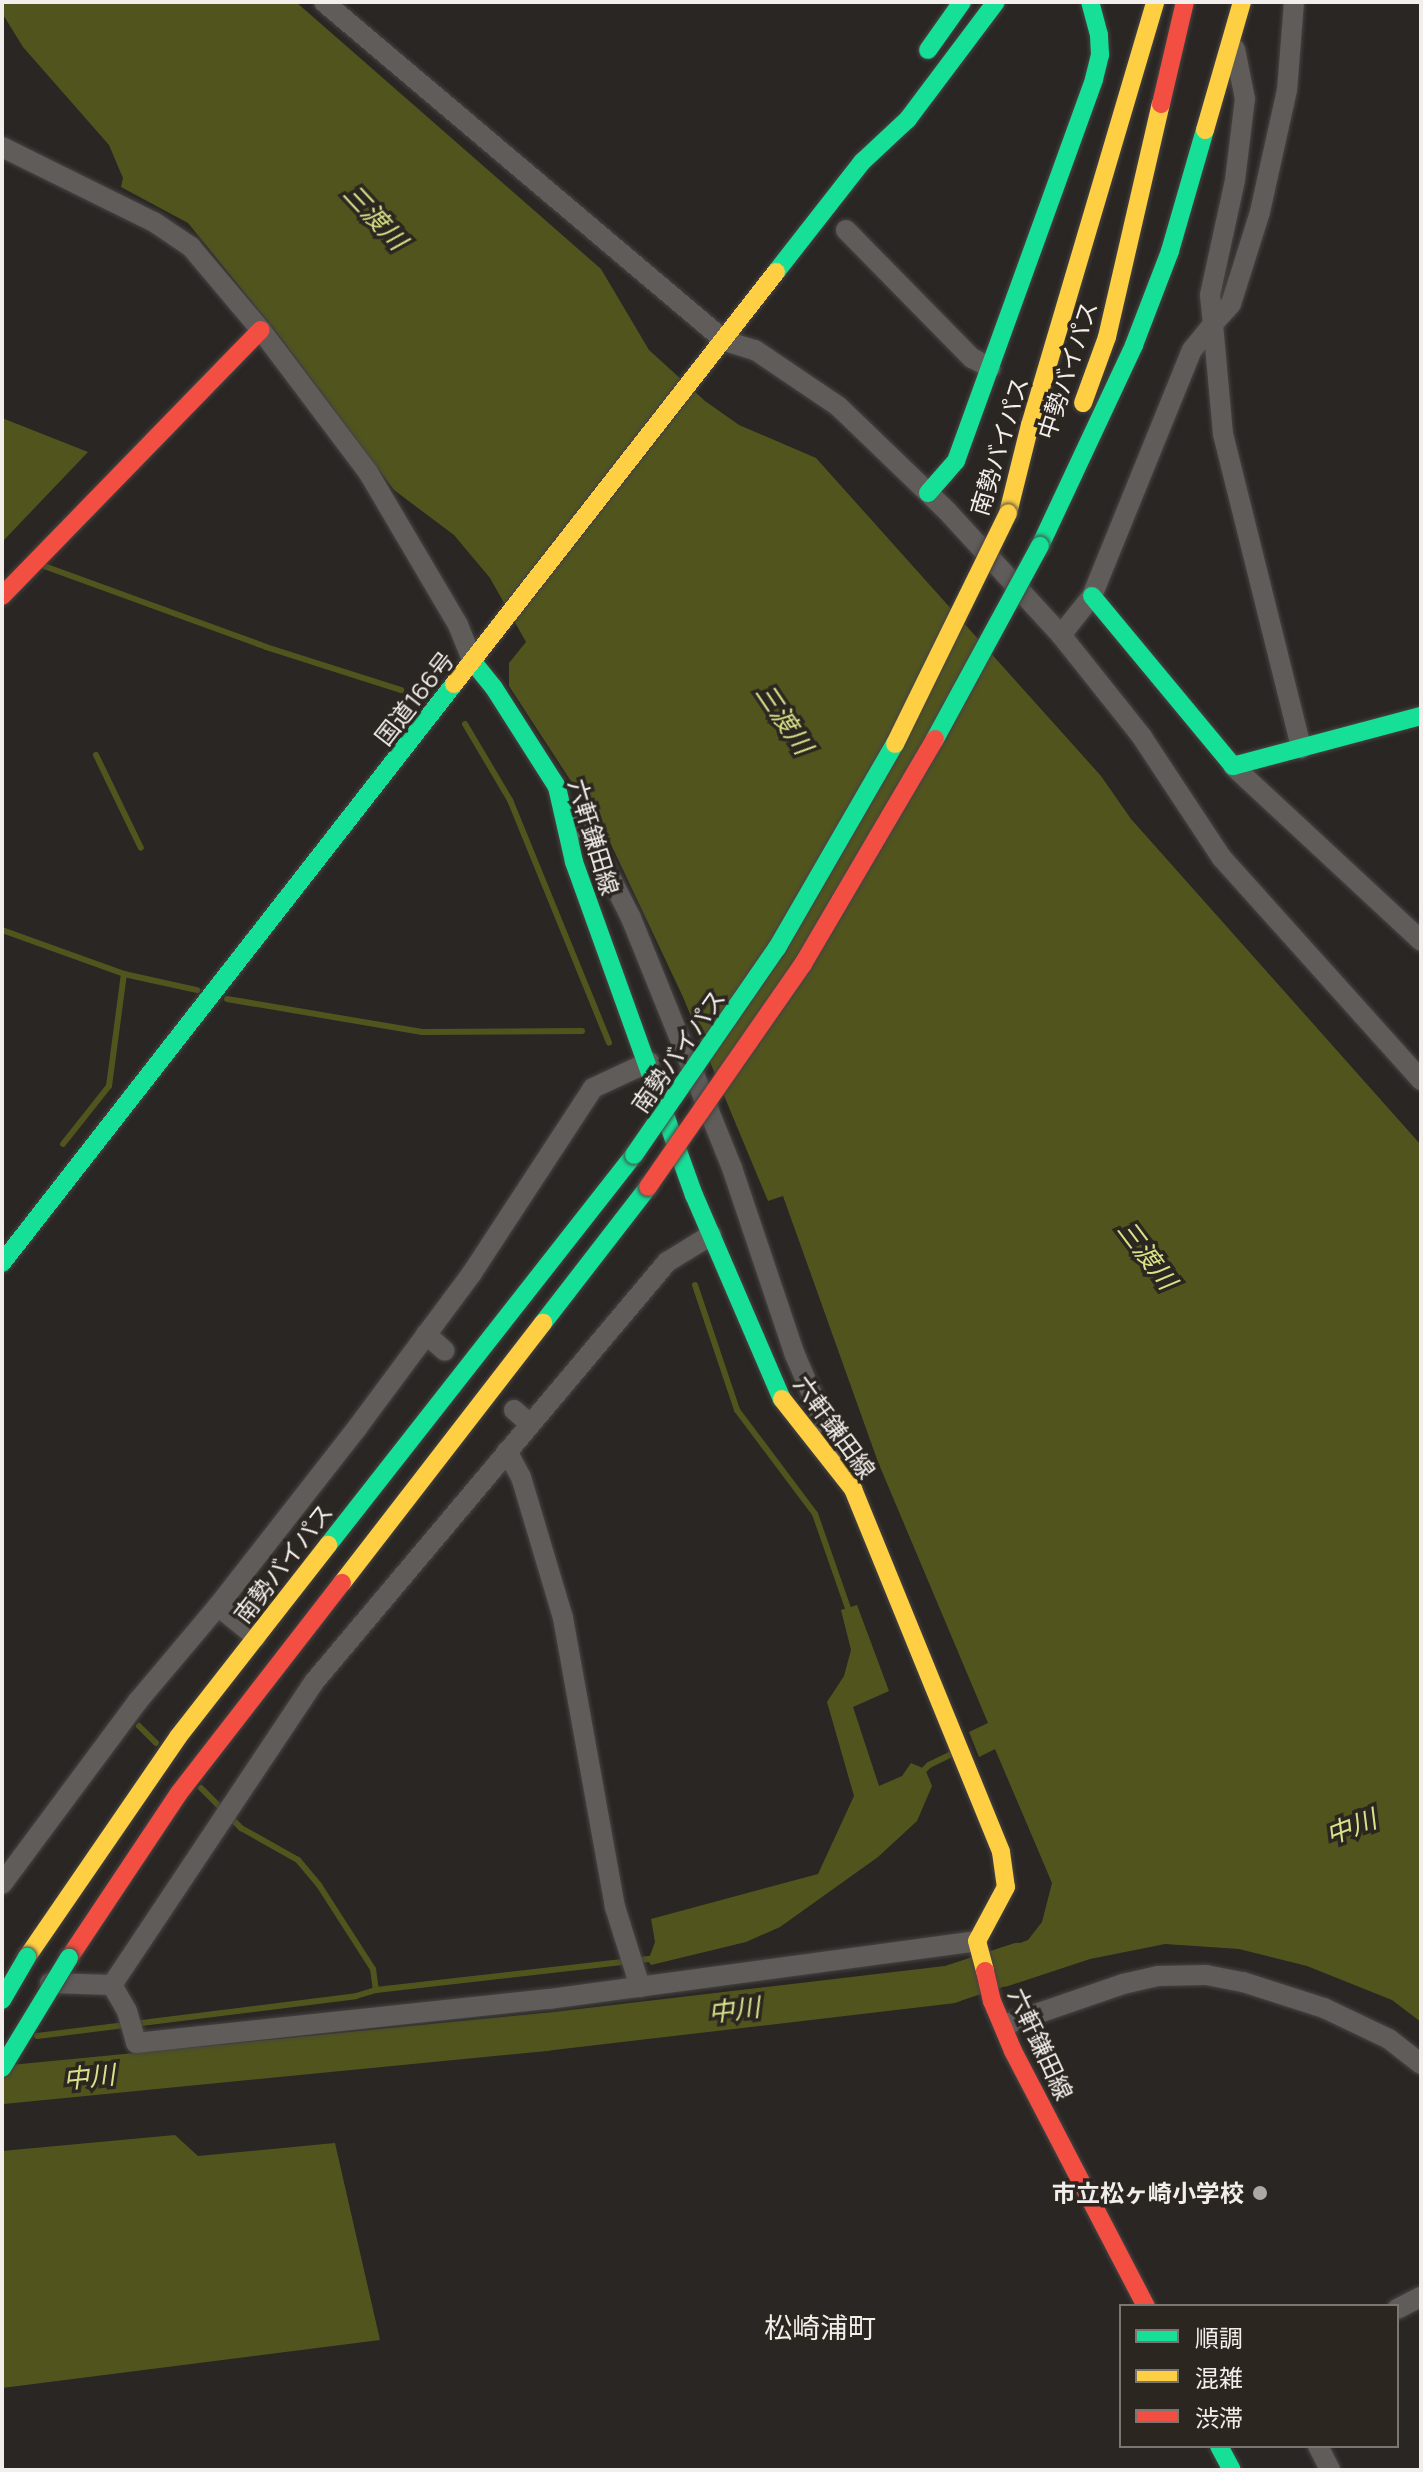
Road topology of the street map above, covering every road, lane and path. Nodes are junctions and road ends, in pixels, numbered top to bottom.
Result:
1 (324, 2) edge
2 (962, 2) edge
3 (996, 2) edge
4 (1090, 2) edge
5 (1155, 2) edge
6 (1185, 2) edge
7 (1242, 2) edge
8 (1294, 2) edge
9 (1232, 36) junction
10 (917, 65) dead end
11 (885, 115) dead end
12 (1153, 142) junction
13 (2, 147) edge
14 (862, 162) junction
15 (846, 230) dead end
16 (1213, 324) junction
17 (261, 330) junction
18 (725, 341) junction
19 (991, 368) junction
20 (1074, 372) dead end
21 (1045, 442) dead end
22 (928, 493) junction
23 (1008, 513) junction
24 (1035, 541) junction
25 (2, 596) edge
26 (1092, 596) junction
27 (1061, 635) junction
28 (473, 662) junction
29 (1421, 716) edge
30 (1301, 748) junction
31 (1233, 766) junction
32 (564, 811) junction
33 (1421, 941) edge
34 (649, 1062) junction
35 (1421, 1080) edge
36 (711, 1235) junction
37 (2, 1263) edge
38 (426, 1334) junction
39 (445, 1351) dead end
40 (514, 1410) dead end
41 (530, 1424) junction
42 (507, 1451) junction
43 (853, 1489) junction
44 (218, 1606) junction
45 (256, 1637) junction
46 (283, 1656) junction
47 (314, 1682) junction
48 (2, 1884) edge
49 (977, 1941) junction
50 (637, 1979) junction
51 (2, 1982) edge
52 (112, 1985) junction
53 (2, 2000) edge
54 (1004, 2025) junction
55 (1421, 2064) edge
56 (2, 2068) edge
57 (1420, 2300) edge
58 (1145, 2304) edge
59 (1399, 2308) edge
60 (1220, 2448) edge
61 (1319, 2448) edge
62 (1232, 2470) edge
63 (1330, 2470) edge

1 - 18 street
2 - 10 main road
3 - 14 main road, 国道166号
4 - 19 main road
5 - 23 main road, 南勢バイパス
6 - 12 main road, 中勢バイパス
7 - 9 main road
8 - 16 street
9 - 16 street
9 - 24 main road
11 - 14 main road, 国道166号
12 - 20 main road, 中勢バイパス
12 - 24 main road, 中勢バイパス
13 - 17 street
14 - 18 main road, 国道166号
15 - 19 street
16 - 26 street
16 - 30 street
17 - 25 main road
17 - 28 street
18 - 22 street
18 - 28 main road, 国道166号
19 - 22 main road
21 - 23 main road, 中勢バイパス
22 - 27 street
23 - 45 main road, 南勢バイパス, bridge
24 - 46 main road, 中勢バイパス, bridge
26 - 27 street
26 - 31 main road
27 - 35 street
28 - 32 main road, 六軒鎌田線
28 - 37 main road, 国道166号
29 - 30 main road
30 - 31 main road
31 - 33 street
32 - 34 main road, 六軒鎌田線
32 - 43 street
34 - 36 main road, 六軒鎌田線
34 - 38 street
36 - 41 street
36 - 43 main road, 六軒鎌田線
38 - 39 street
38 - 44 street
40 - 41 street
41 - 42 street
42 - 47 street
42 - 50 street
43 - 49 main road, 六軒鎌田線
44 - 45 street
44 - 48 street
45 - 53 main road, 南勢バイパス, bridge
46 - 47 street
46 - 56 main road, bridge
47 - 52 street
49 - 50 street
49 - 54 main road, 六軒鎌田線
50 - 52 street
51 - 52 street
54 - 55 street
54 - 58 main road, 六軒鎌田線
57 - 59 street
60 - 62 main road
61 - 63 street

